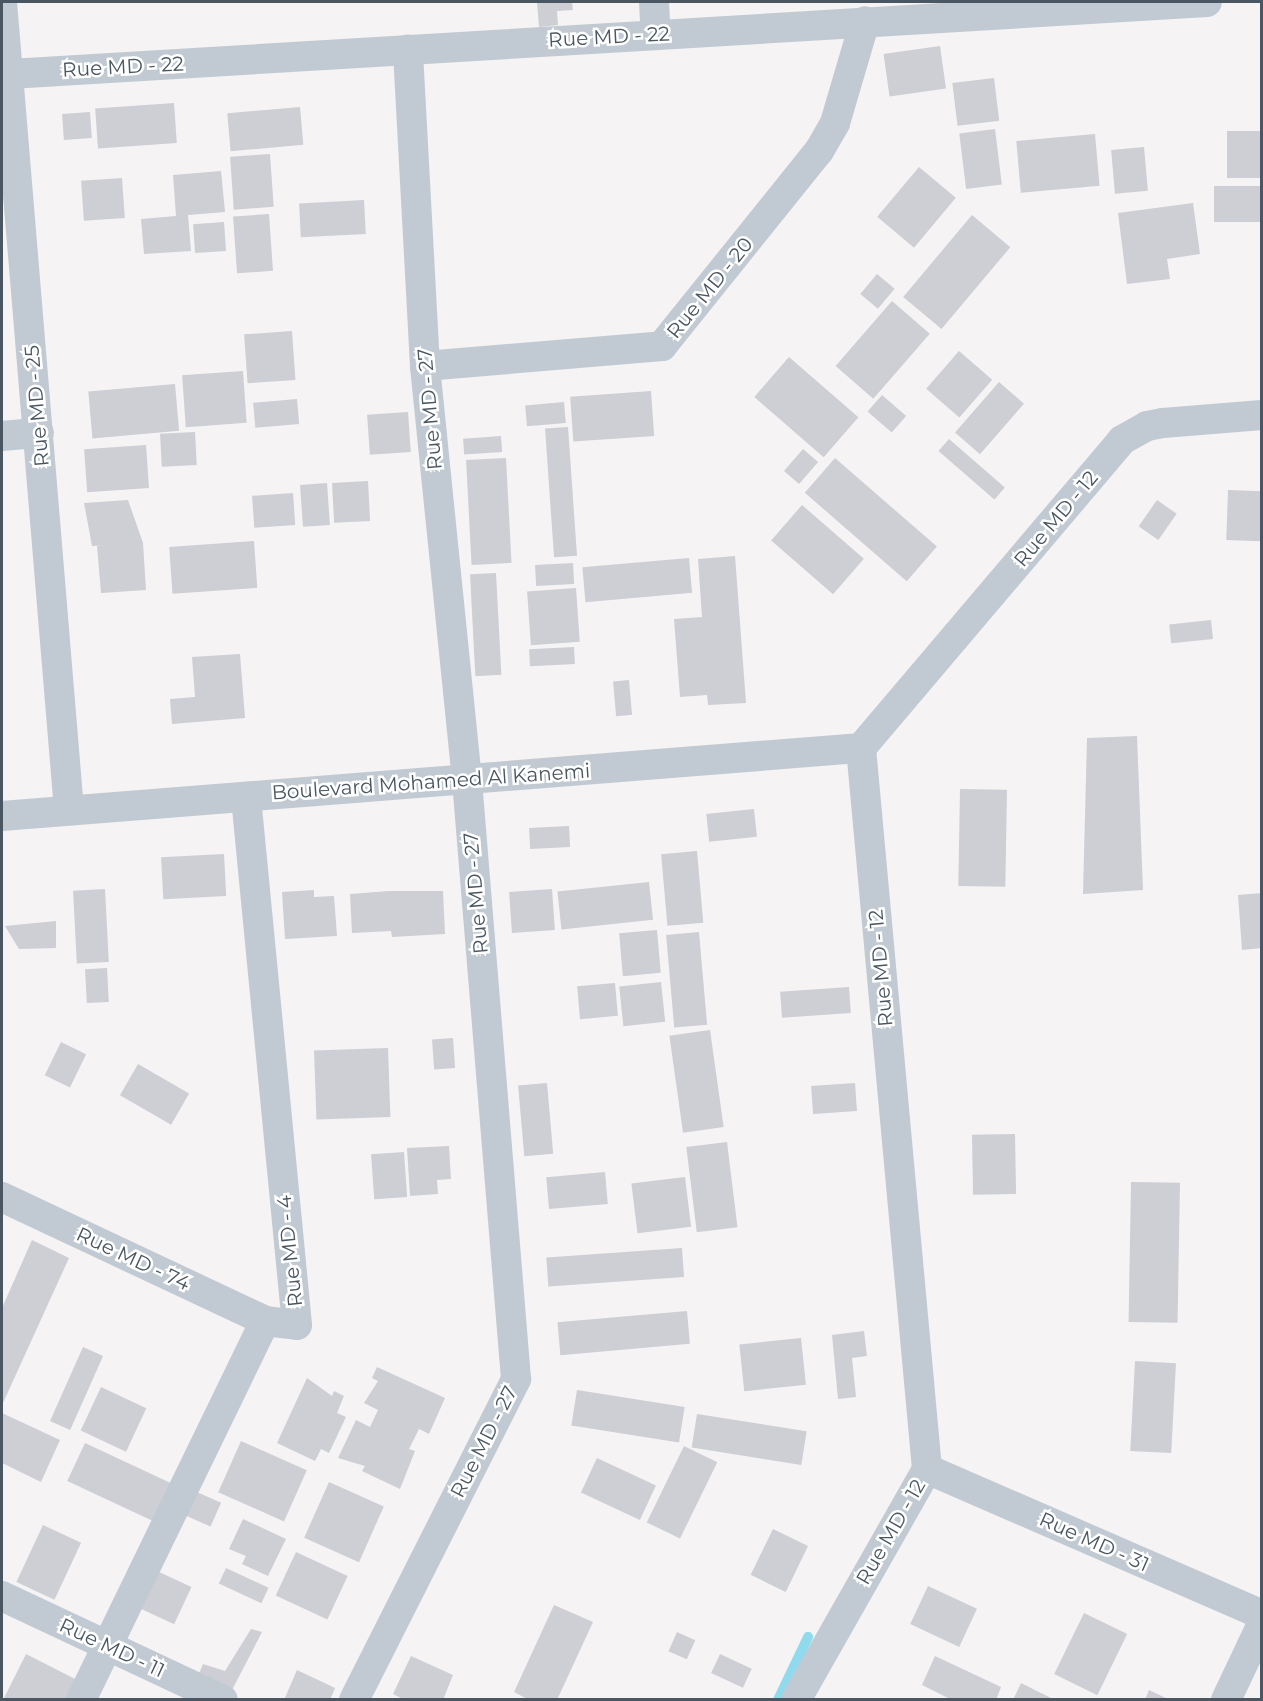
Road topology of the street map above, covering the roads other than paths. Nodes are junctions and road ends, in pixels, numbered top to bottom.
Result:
1 (2, 2) edge
2 (654, 2) edge
3 (1207, 2) edge
4 (865, 21) junction
5 (656, 34) junction
6 (408, 49) junction
7 (10, 74) junction
8 (425, 366) junction
9 (1262, 415) edge
10 (39, 433) junction
11 (2, 436) edge
12 (861, 748) junction
13 (467, 780) junction
14 (246, 797) junction
15 (69, 810) junction
16 (2, 816) edge
17 (2, 1197) edge
18 (265, 1321) junction
19 (927, 1469) junction
20 (2, 1596) edge
21 (1262, 1615) edge
22 (1262, 1624) edge
23 (108, 1646) junction
24 (81, 1700) edge
25 (224, 1700) edge
26 (354, 1700) edge
27 (796, 1700) edge
28 (1226, 1700) edge

1 - 7 street, Rue MD - 25
2 - 5 street
3 - 4 street, Rue MD - 22
4 - 5 street, Rue MD - 22
4 - 8 street, Rue MD - 20
5 - 6 street, Rue MD - 22
6 - 7 street, Rue MD - 22
6 - 8 street, Rue MD - 27
7 - 10 street, Rue MD - 25
8 - 13 street, Rue MD - 27
9 - 12 street, Rue MD - 12
10 - 11 street
10 - 15 street, Rue MD - 25
12 - 13 street, Boulevard Mohamed Al Kanemi
12 - 19 street, Rue MD - 12
13 - 14 street, Boulevard Mohamed Al Kanemi
13 - 26 street, Rue MD - 27
14 - 15 street, Boulevard Mohamed Al Kanemi
14 - 18 street, Rue MD - 4
15 - 16 street, Boulevard Mohamed Al Kanemi
17 - 18 street, Rue MD - 74
18 - 23 street, Rue MD - 4
19 - 21 street, Rue MD - 31
19 - 27 street, Rue MD - 12
20 - 23 street, Rue MD - 11
22 - 28 street
23 - 24 street, Rue MD - 4
23 - 25 street, Rue MD - 11

